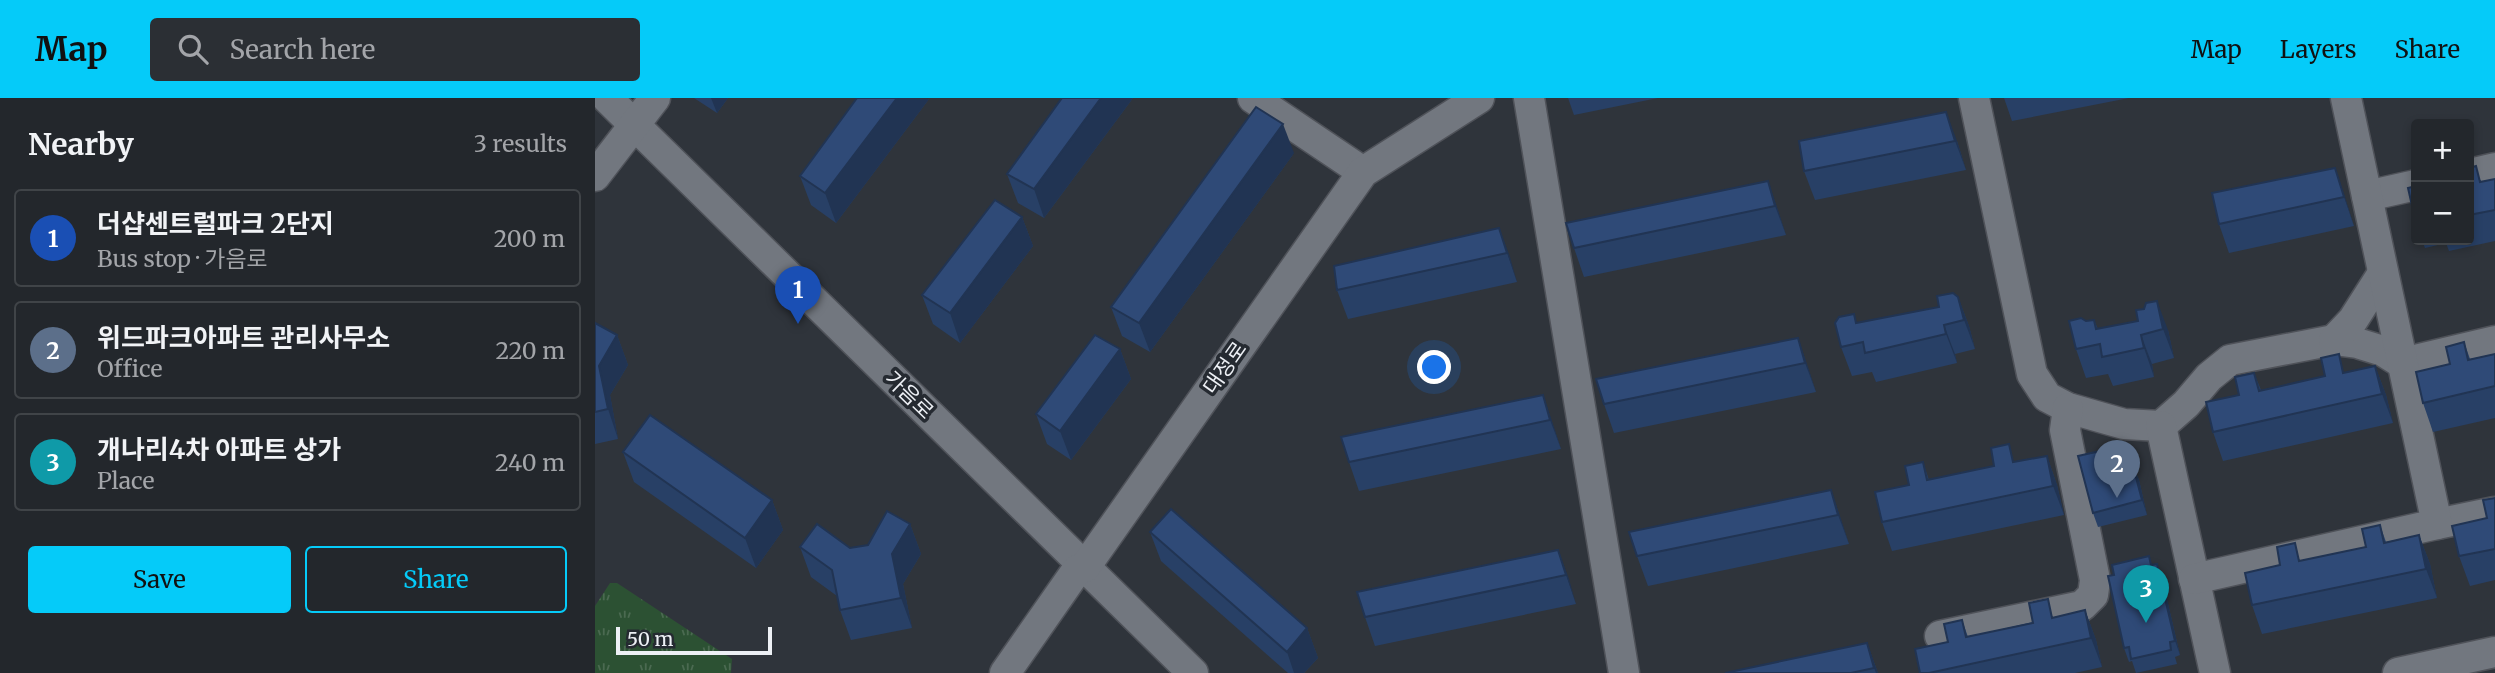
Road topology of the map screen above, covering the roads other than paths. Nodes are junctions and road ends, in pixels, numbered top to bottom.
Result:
1 (655, 98) edge
2 (1253, 98) edge
3 (1479, 98) edge
4 (1529, 98) edge
5 (1974, 98) edge
6 (2346, 98) edge
7 (622, 113) edge
8 (2495, 168) edge
9 (1363, 172) junction
10 (2474, 173) edge
11 (595, 176) edge
12 (2411, 186) edge
13 (2367, 196) junction
14 (2383, 273) junction
15 (2334, 340) junction
16 (2495, 341) edge
17 (2402, 363) junction
18 (2069, 408) junction
19 (2161, 426) junction
20 (2495, 512) edge
21 (2437, 524) junction
22 (1085, 567) junction
23 (2194, 579) junction
24 (1940, 636) dead end
25 (2495, 652) edge
26 (1005, 673) edge
27 (1193, 673) edge
28 (1624, 673) edge
29 (2215, 673) edge
30 (2398, 673) edge

1 - 7 street
2 - 9 street
3 - 9 street, 대정로
4 - 28 street
5 - 18 street
6 - 13 street
7 - 11 street
7 - 22 street, 가음로
8 - 10 street
9 - 22 street, 대정로
12 - 13 street
13 - 14 street
14 - 15 street
14 - 17 street
15 - 17 street
15 - 19 street
16 - 17 street
17 - 21 street
18 - 19 street
18 - 24 street
19 - 23 street
20 - 21 street
21 - 23 street
22 - 26 street, 대정로
22 - 27 street, 가음로
23 - 29 street
25 - 30 street

